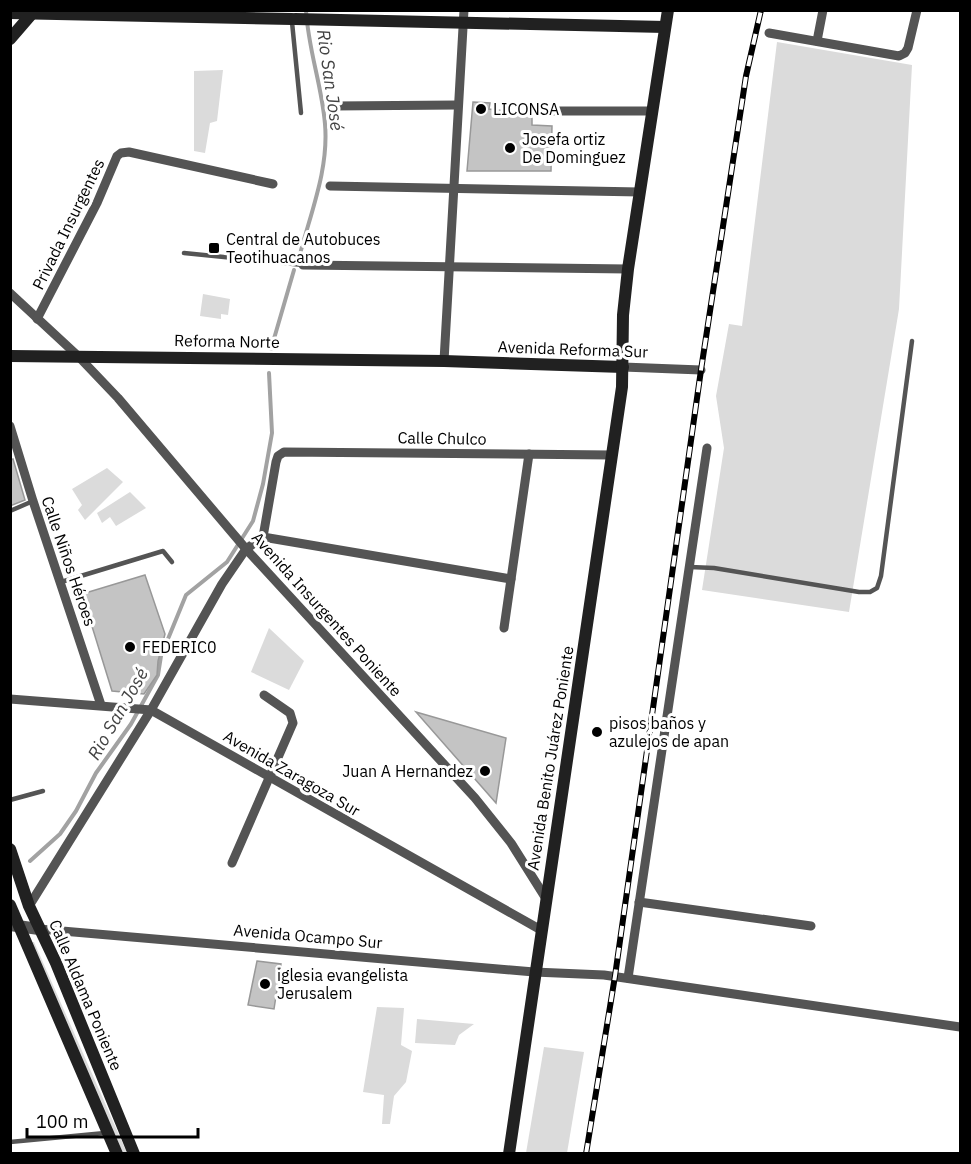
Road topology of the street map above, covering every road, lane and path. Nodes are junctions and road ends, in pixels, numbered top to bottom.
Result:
1 (464, 10) edge
2 (668, 10) edge
3 (823, 10) edge
4 (917, 10) edge
5 (33, 12) edge
6 (10, 13) edge
7 (293, 19) junction
8 (463, 24) junction
9 (665, 27) junction
10 (769, 33) dead end
11 (10, 39) edge
12 (816, 41) junction
13 (457, 105) junction
14 (334, 106) dead end
15 (553, 111) dead end
16 (653, 111) junction
17 (301, 113) dead end
18 (273, 184) dead end
19 (330, 186) dead end
20 (454, 189) junction
21 (640, 192) junction
22 (184, 253) dead end
23 (303, 265) joint
24 (450, 267) junction
25 (628, 269) junction
26 (10, 293) edge
27 (37, 319) junction
28 (912, 341) dead end
29 (10, 356) edge
30 (78, 356) junction
31 (444, 361) junction
32 (623, 368) junction
33 (701, 370) dead end
34 (10, 426) edge
35 (707, 448) dead end
36 (529, 454) junction
37 (612, 455) junction
38 (33, 501) junction
39 (10, 511) edge
40 (263, 537) junction
41 (245, 547) junction
42 (172, 562) dead end
43 (690, 567) junction
44 (510, 579) junction
45 (61, 582) junction
46 (504, 628) dead end
47 (264, 695) dead end
48 (10, 699) edge
49 (101, 705) junction
50 (147, 710) junction
51 (269, 777) junction
52 (44, 791) dead end
53 (10, 800) edge
54 (10, 849) edge
55 (232, 863) dead end
56 (545, 897) junction
57 (639, 902) junction
58 (10, 905) edge
59 (30, 906) junction
60 (14, 925) edge
61 (811, 926) dead end
62 (39, 929) junction
63 (541, 930) junction
64 (534, 972) junction
65 (628, 978) junction
66 (960, 1027) edge
67 (108, 1133) junction
68 (10, 1142) edge
69 (117, 1154) edge
70 (134, 1154) edge
71 (509, 1154) edge

1 - 8 street
2 - 9 main road, Avenida Benito Juárez Poniente
3 - 12 street
4 - 12 street
5 - 6 main road
5 - 7 main road
5 - 11 main road
7 - 8 main road
7 - 17 lane
8 - 9 main road
8 - 13 street
9 - 16 main road, Avenida Benito Juárez Poniente
10 - 12 street
13 - 14 street
13 - 20 street
15 - 16 street
16 - 21 main road, Avenida Benito Juárez Poniente
18 - 27 street, Privada Insurgentes
19 - 20 street
20 - 21 street
20 - 24 street
21 - 25 main road, Avenida Benito Juárez Poniente
22 - 23 lane
23 - 24 street
24 - 25 street
24 - 31 street
25 - 32 main road, Avenida Benito Juárez Poniente
26 - 27 street, Avenida Insurgentes Poniente
27 - 30 street, Avenida Insurgentes Poniente
28 - 43 lane
29 - 30 main road, Reforma Norte
30 - 31 main road, Reforma Norte
30 - 41 street, Avenida Insurgentes Poniente
31 - 32 main road, Avenida Reforma Sur
32 - 33 street, Avenida Reforma Sur
32 - 37 main road, Avenida Benito Juárez Poniente
34 - 38 street, Calle Niños Héroes
35 - 43 street
36 - 37 street, Calle Chulco
36 - 40 street, Calle Chulco
36 - 44 street
37 - 56 main road, Avenida Benito Juárez Poniente
38 - 39 lane
38 - 45 street, Calle Niños Héroes
40 - 41 street
40 - 44 street
41 - 50 street
41 - 56 street, Avenida Insurgentes Poniente
42 - 45 lane
43 - 57 street
44 - 46 street
45 - 49 street, Calle Niños Héroes
47 - 51 street
48 - 49 street, Avenida Zaragoza Sur
49 - 50 street, Avenida Zaragoza Sur
50 - 51 street, Avenida Zaragoza Sur
50 - 59 street
51 - 55 street
51 - 63 street, Avenida Zaragoza Sur
52 - 53 lane
54 - 59 main road, Calle Aldama Poniente
56 - 63 main road, Avenida Benito Juárez Poniente
57 - 61 street
57 - 65 street
58 - 60 main road, Calle Aldama Poniente
59 - 62 main road, Calle Aldama Poniente
60 - 62 street, Avenida Ocampo Sur
60 - 67 main road, Calle Aldama Poniente
62 - 64 street, Avenida Ocampo Sur
62 - 70 main road, Calle Aldama Poniente
63 - 64 main road, Avenida Benito Juárez Poniente
64 - 65 street, Avenida Ocampo Sur
64 - 71 main road, Avenida Benito Juárez Poniente
65 - 66 street, Avenida Ocampo Sur
67 - 68 lane
67 - 69 main road, Calle Aldama Poniente

